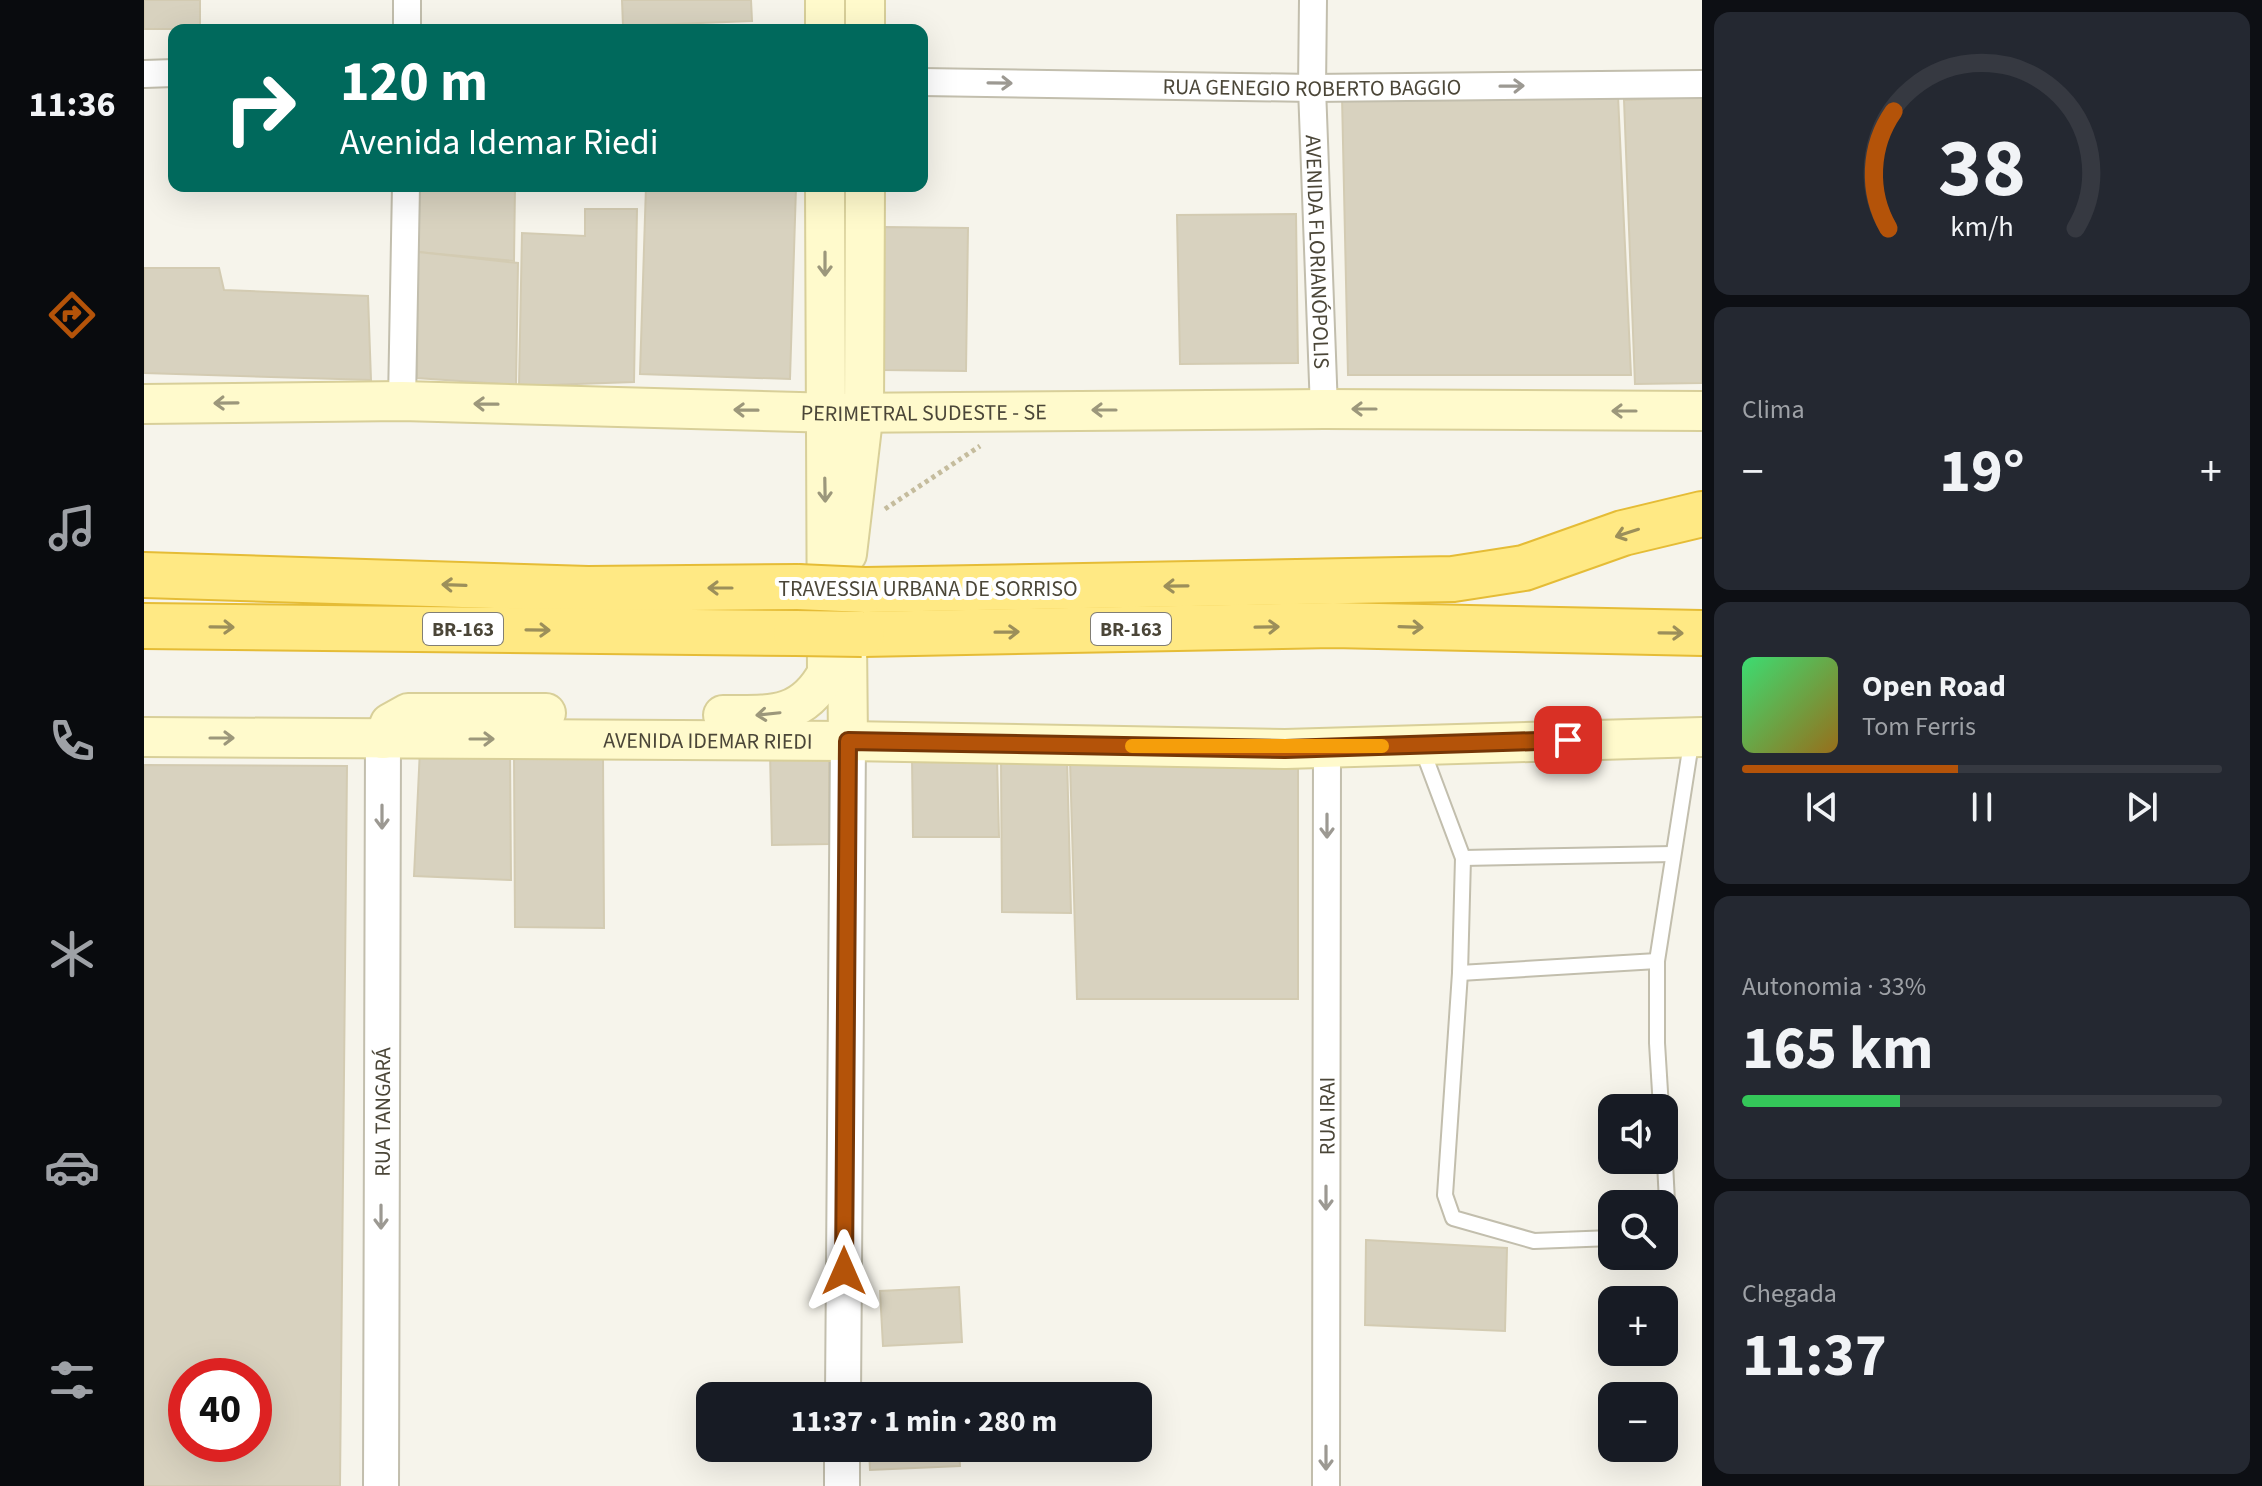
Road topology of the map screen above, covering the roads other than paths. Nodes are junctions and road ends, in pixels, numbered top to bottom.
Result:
1 (407, 0) edge
2 (825, 0) edge
3 (865, 0) edge
4 (1313, 0) edge
5 (407, 24) edge
6 (825, 24) edge
7 (865, 24) edge
8 (168, 73) edge
9 (144, 74) edge
10 (928, 82) edge
11 (1702, 84) edge
12 (1312, 88) junction
13 (406, 192) edge
14 (825, 192) edge
15 (865, 192) edge
16 (402, 401) junction
17 (144, 404) edge
18 (1324, 409) junction
19 (864, 410) junction
20 (1702, 411) edge
21 (824, 412) junction
22 (1702, 514) edge
23 (144, 575) edge
24 (144, 626) edge
25 (1702, 633) edge
26 (144, 737) edge
27 (1697, 737) edge
28 (383, 739) junction
29 (848, 741) junction
30 (1420, 746) junction
31 (1327, 748) junction
32 (1673, 854) junction
33 (1463, 858) junction
34 (1657, 961) junction
35 (1460, 973) junction
36 (1660, 1094) edge
37 (1598, 1239) edge
38 (843, 1382) edge
39 (842, 1462) edge
40 (381, 1486) edge
41 (842, 1486) edge
42 (1326, 1486) edge

1 - 5 street
2 - 6 main road
3 - 7 main road
4 - 12 street, AVENIDA FLORIANÓPOLIS
8 - 9 street
10 -> 12 street, RUA GENEGIO ROBERTO BAGGIO
12 -> 11 street, RUA GENEGIO ROBERTO BAGGIO
12 - 18 street, AVENIDA FLORIANÓPOLIS
13 - 16 street
14 -> 21 main road
15 - 19 main road
16 -> 17 main road, PERIMETRAL SUDESTE - SE
21 -> 16 main road, PERIMETRAL SUDESTE - SE
18 -> 19 main road, PERIMETRAL SUDESTE - SE
20 -> 18 main road, PERIMETRAL SUDESTE - SE
19 - 21 main road, PERIMETRAL SUDESTE - SE
19 - 29 main road
21 -> 28 main road
22 -> 23 highway, TRAVESSIA URBANA DE SORRISO / BR-163, bridge
24 -> 25 highway, TRAVESSIA URBANA DE SORRISO / BR-163, bridge
26 -> 28 main road, AVENIDA IDEMAR RIEDI
27 - 30 main road, AVENIDA IDEMAR RIEDI
27 - 32 lane
28 -> 29 main road, AVENIDA IDEMAR RIEDI
28 -> 40 street, RUA TANGARÁ
29 - 31 main road, AVENIDA IDEMAR RIEDI
29 - 38 street
30 - 31 main road, AVENIDA IDEMAR RIEDI
30 - 33 lane
31 -> 42 street, RUA IRAI
32 - 33 lane
32 - 34 lane
33 - 35 lane
34 - 35 lane
34 - 36 lane
35 - 37 lane
39 - 41 street

